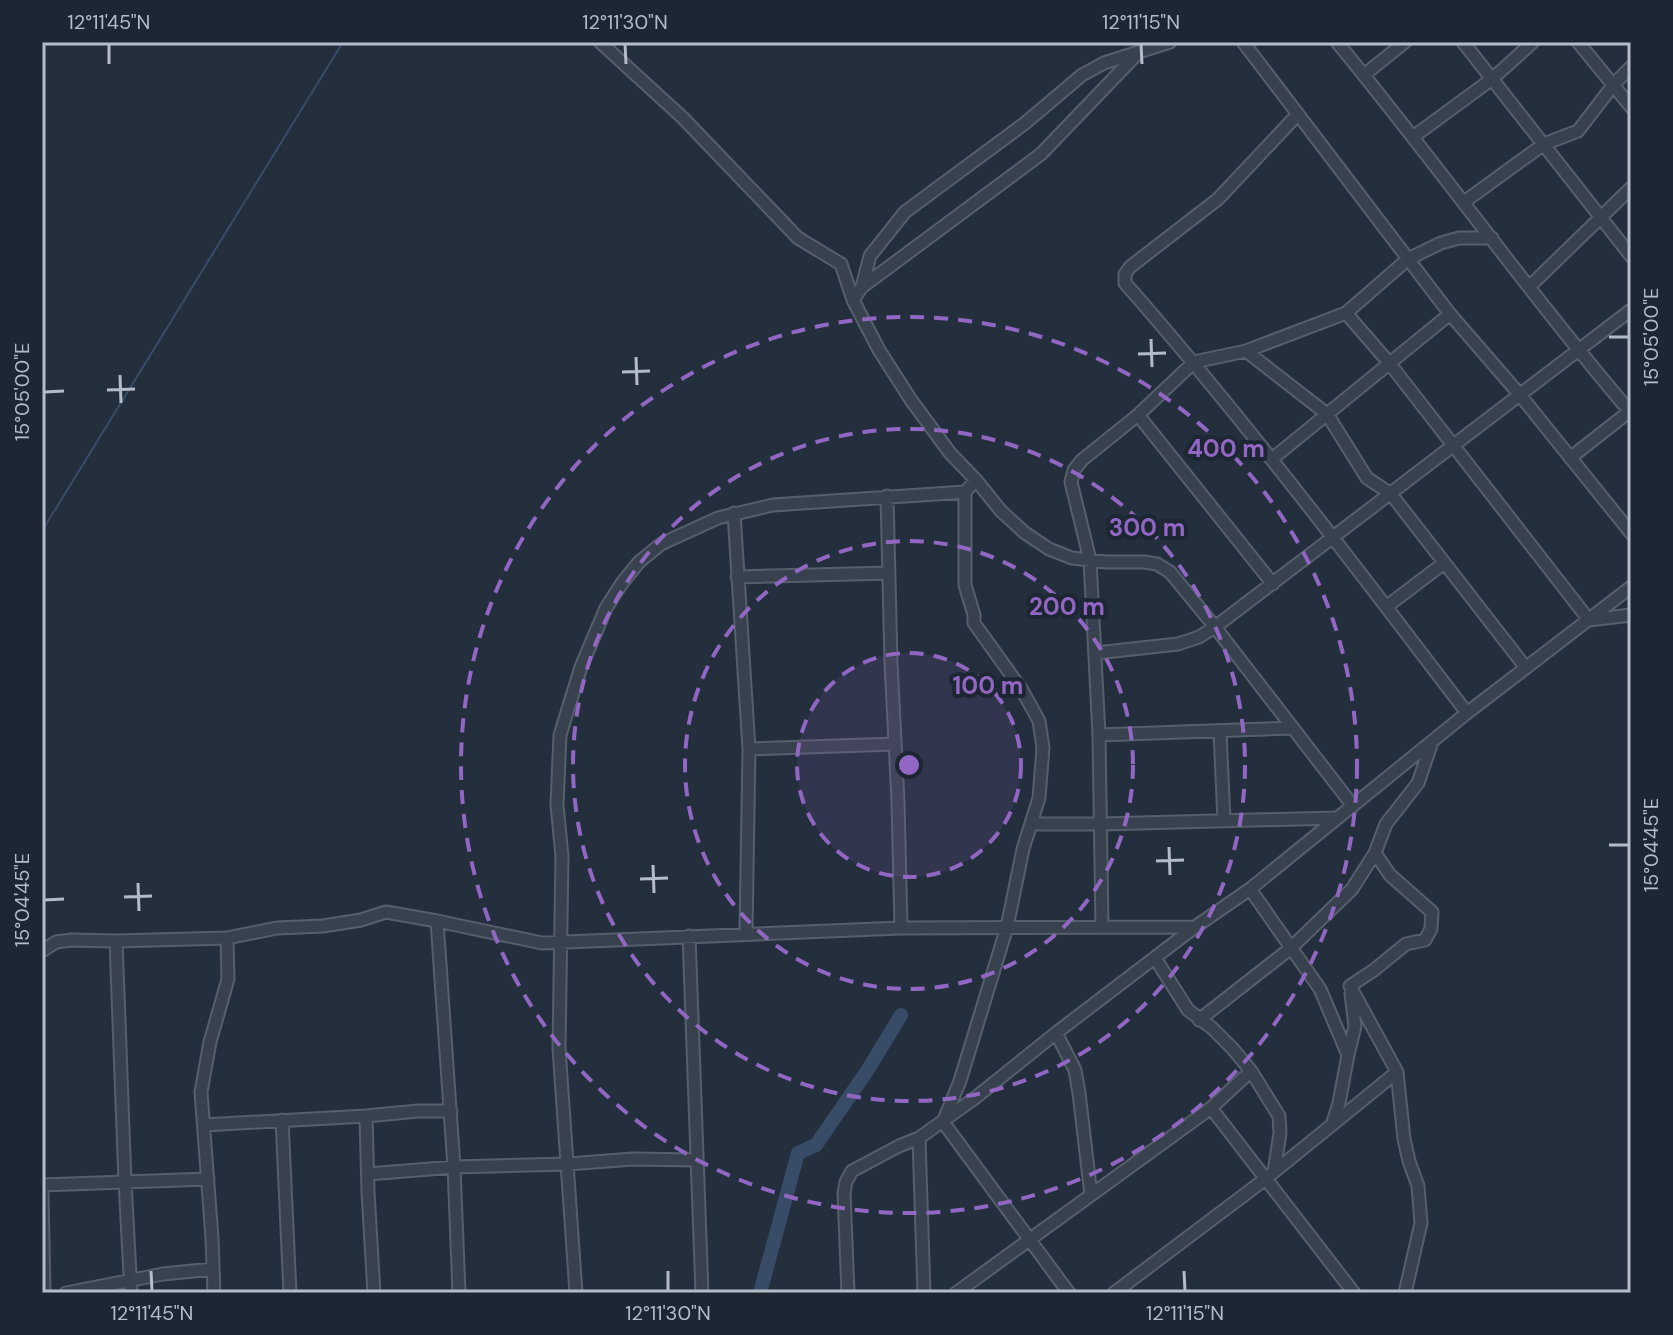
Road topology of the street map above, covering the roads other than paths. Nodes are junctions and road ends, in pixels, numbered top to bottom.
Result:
1 (600, 42) edge
2 (1170, 42) edge
3 (1243, 42) edge
4 (1337, 42) edge
5 (1405, 42) edge
6 (1463, 42) edge
7 (1533, 42) edge
8 (1578, 42) edge
9 (1140, 51) junction
10 (1631, 67) edge
11 (1364, 75) junction
12 (1492, 79) junction
13 (1614, 84) junction
14 (1631, 107) edge
15 (1298, 114) junction
16 (1413, 137) junction
17 (1544, 144) junction
18 (1631, 188) edge
19 (1464, 202) junction
20 (1601, 218) junction
21 (1492, 238) junction
22 (1631, 256) edge
23 (1408, 259) junction
24 (862, 287) junction
25 (1529, 287) junction
26 (853, 300) junction
27 (1631, 310) edge
28 (1346, 313) junction
29 (1450, 314) junction
30 (1246, 351) junction
31 (1579, 351) junction
32 (1194, 362) junction
33 (1390, 364) junction
34 (1520, 395) junction
35 (1630, 412) edge
36 (1327, 414) junction
37 (1138, 415) junction
38 (1453, 446) junction
39 (1570, 458) junction
40 (1272, 459) junction
41 (976, 480) junction
42 (965, 492) junction
43 (1391, 494) junction
44 (887, 496) junction
45 (734, 513) junction
46 (1631, 533) edge
47 (1334, 538) junction
48 (1090, 560) junction
49 (1444, 563) junction
50 (889, 573) junction
51 (737, 577) junction
52 (1273, 584) junction
53 (1631, 587) edge
54 (1386, 607) junction
55 (1631, 615) edge
56 (1589, 620) junction
57 (1215, 627) junction
58 (1096, 653) junction
59 (1526, 668) junction
60 (1467, 713) junction
61 (1293, 728) junction
62 (1220, 731) junction
63 (1099, 735) junction
64 (1432, 742) junction
65 (895, 744) junction
66 (749, 749) junction
67 (1353, 806) junction
68 (1335, 818) junction
69 (1224, 821) junction
70 (1031, 824) junction
71 (1101, 824) junction
72 (1375, 853) junction
73 (1250, 889) junction
74 (437, 921) junction
75 (1007, 927) junction
76 (1102, 927) junction
77 (1195, 927) junction
78 (901, 928) junction
79 (746, 933) junction
80 (689, 936) junction
81 (227, 938) junction
82 (116, 941) junction
83 (561, 944) junction
84 (1291, 948) junction
85 (42, 951) edge
86 (1155, 958) junction
87 (1350, 986) junction
88 (1199, 1020) junction
89 (1056, 1033) junction
90 (1348, 1055) junction
91 (1251, 1071) junction
92 (1397, 1072) junction
93 (1211, 1108) junction
94 (451, 1111) junction
95 (366, 1116) junction
96 (282, 1120) junction
97 (943, 1122) junction
98 (204, 1125) junction
99 (1331, 1126) junction
100 (919, 1138) junction
101 (696, 1160) junction
102 (568, 1164) junction
103 (454, 1167) junction
104 (368, 1174) junction
105 (1269, 1176) junction
106 (208, 1179) junction
107 (125, 1182) junction
108 (42, 1188) edge
109 (1091, 1195) junction
110 (1030, 1240) junction
111 (213, 1269) junction
112 (131, 1287) edge
113 (44, 1293) edge
114 (66, 1293) edge
115 (214, 1293) edge
116 (290, 1293) edge
117 (374, 1293) edge
118 (459, 1293) edge
119 (576, 1293) edge
120 (702, 1293) edge
121 (848, 1293) edge
122 (924, 1293) edge
123 (956, 1293) edge
124 (1069, 1293) edge
125 (1114, 1293) edge
126 (1354, 1293) edge
127 (1405, 1293) edge

1 - 26 street
2 - 9 street
3 - 15 street
4 - 11 street
5 - 11 street
6 - 12 street
7 - 12 street
8 - 13 street
9 - 24 street
9 - 24 street
10 - 13 street
11 - 16 street
12 - 16 street
12 - 17 street
13 - 14 street
13 - 17 street
15 - 23 street
15 - 32 street
16 - 19 street
17 - 19 street
17 - 20 street
18 - 20 street
19 - 21 street
20 - 22 street
20 - 25 street
21 - 23 street
21 - 25 street
23 - 28 street
23 - 29 street
24 - 26 street
25 - 31 street
26 - 41 street
27 - 31 street
28 - 30 street
28 - 33 street
29 - 33 street
29 - 34 street
30 - 32 street
30 - 36 street
31 - 34 street
31 - 35 street
32 - 37 street
32 - 40 street
33 - 36 street
33 - 38 street
34 - 38 street
34 - 39 street
35 - 39 street
36 - 40 street
36 - 43 street
37 - 48 street
37 - 52 street
38 - 43 street
38 - 56 street
39 - 46 street
40 - 47 street
41 - 42 street
41 - 48 street
42 - 44 street
42 - 70 street
43 - 47 street
43 - 49 street
44 - 45 street
44 - 50 street
45 - 51 street
45 - 83 street
47 - 52 street
47 - 54 street
48 - 57 street
48 - 58 street
49 - 54 street
49 - 59 street
50 - 51 street
50 - 65 street
51 - 66 street
52 - 57 street
53 - 56 street
54 - 60 street
55 - 56 street
56 - 59 street
57 - 58 street
57 - 61 street
58 - 63 street
59 - 60 street
60 - 64 street
61 - 62 street
61 - 67 street
62 - 63 street
62 - 69 street
63 - 71 street
64 - 67 street
64 - 72 street
65 - 66 street
65 - 78 street
66 - 79 street
67 - 68 street
68 - 69 street
68 - 73 street
69 - 71 street
70 - 71 street
70 - 75 street
71 - 76 street
72 - 84 street
72 - 87 street
73 - 77 street
73 - 84 street
74 - 81 street
74 - 83 street
74 - 94 street
75 - 76 street
75 - 78 street
75 - 97 street
76 - 77 street
77 - 86 street
78 - 79 street
79 - 80 street
80 - 83 street
80 - 101 street
81 - 82 street
81 - 98 street
82 - 85 street
82 - 107 street
83 - 102 street
84 - 88 street
84 - 90 street
86 - 88 street
86 - 89 street
87 - 90 street
87 - 92 street
88 - 91 street
89 - 97 street
89 - 109 street
90 - 99 street
91 - 93 street
91 - 105 street
92 - 99 street
92 - 127 street
93 - 105 street
93 - 109 street
94 - 95 street
94 - 103 street
95 - 96 street
95 - 104 street
96 - 98 street
96 - 116 street
97 - 100 street
97 - 110 street
98 - 106 street
99 - 105 street
100 - 121 street
100 - 122 street
101 - 102 street
101 - 120 street
102 - 103 street
102 - 119 street
103 - 104 street
103 - 118 street
104 - 117 street
105 - 125 street
105 - 126 street
106 - 107 street
106 - 111 street
107 - 108 street
107 - 112 street
108 - 113 street
109 - 110 street
110 - 123 street
110 - 124 street
111 - 112 street
111 - 115 street
112 - 114 street

